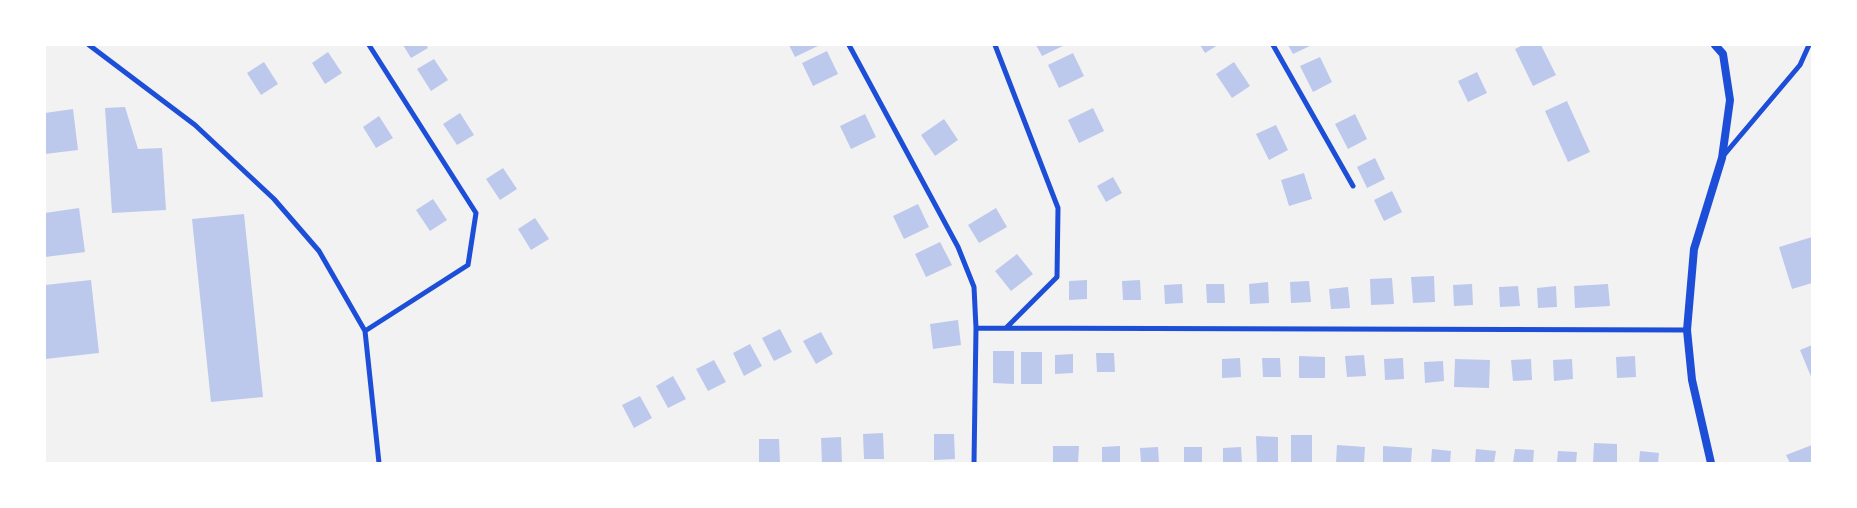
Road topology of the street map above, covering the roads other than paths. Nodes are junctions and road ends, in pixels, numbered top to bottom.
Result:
1 (89, 45) edge
2 (369, 45) edge
3 (849, 45) edge
4 (995, 45) edge
5 (1273, 45) edge
6 (1715, 45) edge
7 (1809, 45) edge
8 (1722, 158) junction
9 (1353, 186) dead end
10 (976, 328) junction
11 (1006, 328) junction
12 (1686, 330) junction
13 (365, 331) junction
14 (379, 463) edge
15 (974, 463) edge
16 (1711, 463) edge

1 - 13 street
2 - 13 street
3 - 10 street
4 - 11 street
5 - 9 street
6 - 8 street
7 - 8 street
8 - 12 street
10 - 11 street
10 - 15 street
11 - 12 street
12 - 16 street
13 - 14 street

